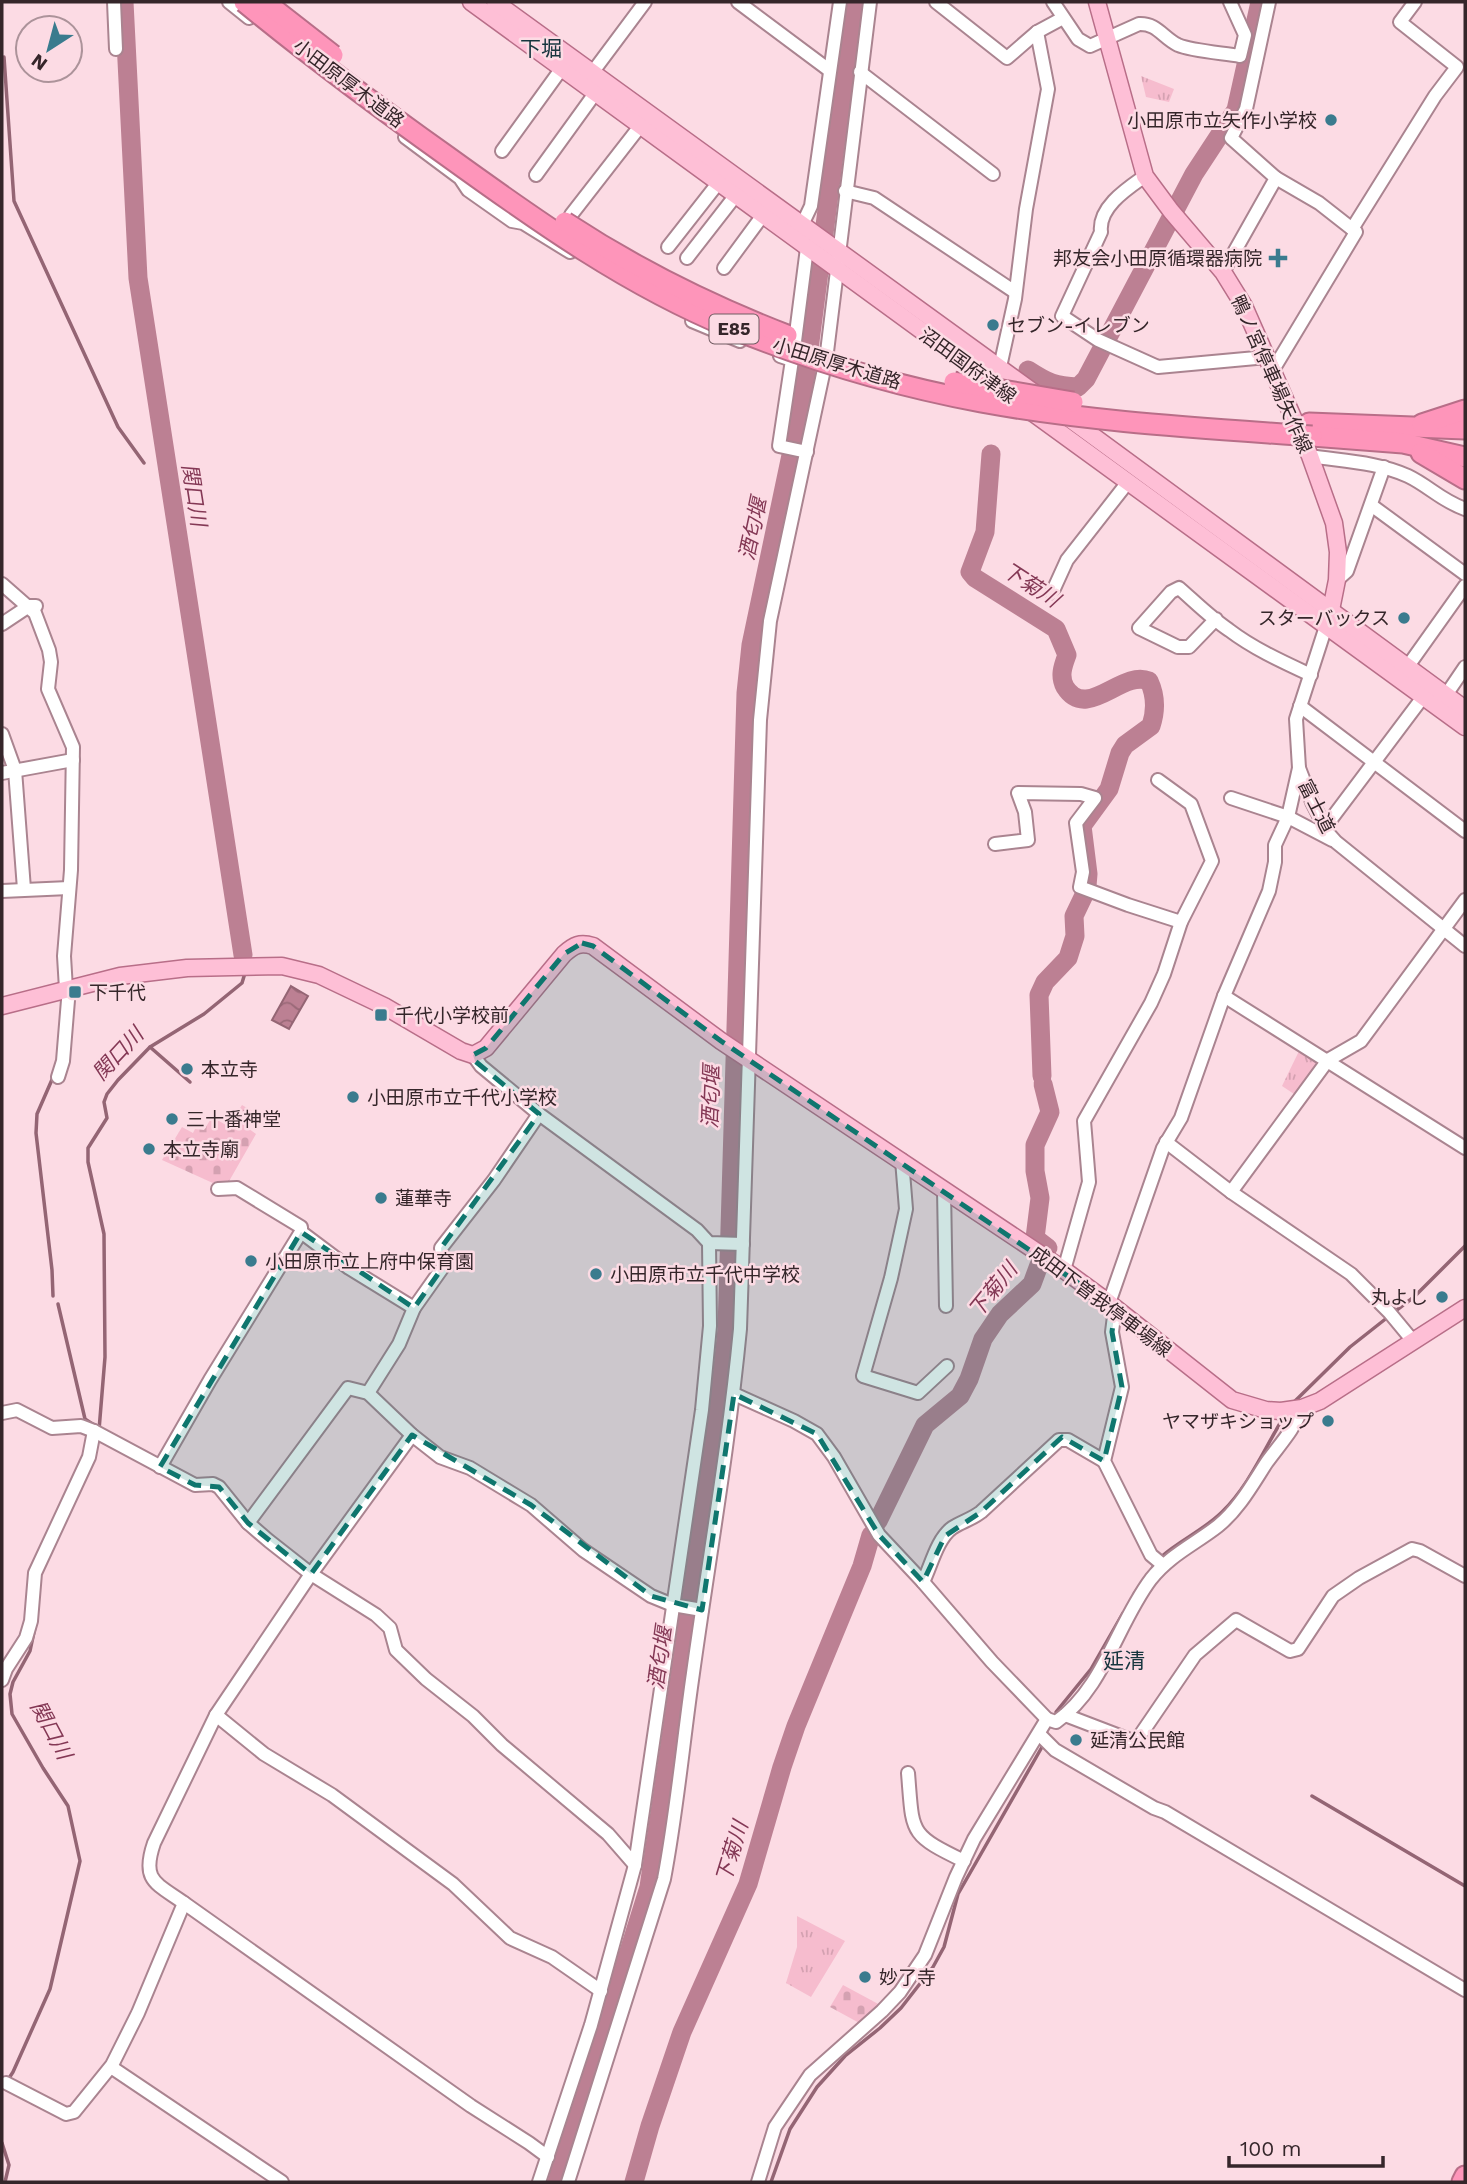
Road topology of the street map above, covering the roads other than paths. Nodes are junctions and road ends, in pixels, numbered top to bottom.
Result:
1 (114, 2) edge
2 (229, 2) edge
3 (244, 2) edge
4 (265, 2) edge
5 (471, 2) edge
6 (495, 2) edge
7 (645, 2) edge
8 (738, 2) edge
9 (840, 2) edge
10 (870, 2) edge
11 (936, 2) edge
12 (1053, 2) edge
13 (1097, 2) edge
14 (1230, 2) edge
15 (1269, 2) edge
16 (1415, 2) edge
17 (1063, 18) junction
18 (1037, 32) junction
19 (1107, 39) junction
20 (116, 49) dead end
21 (562, 68) junction
22 (829, 70) junction
23 (860, 72) junction
24 (592, 73) junction
25 (596, 92) junction
26 (641, 125) junction
27 (502, 151) dead end
28 (993, 174) dead end
29 (536, 175) dead end
30 (1145, 176) junction
31 (1276, 178) junction
32 (719, 182) junction
33 (845, 191) junction
34 (736, 195) junction
35 (571, 215) dead end
36 (763, 215) junction
37 (802, 225) junction
38 (1352, 229) junction
39 (668, 247) dead end
40 (810, 250) junction
41 (687, 258) dead end
42 (835, 259) junction
43 (724, 268) dead end
44 (1223, 272) junction
45 (1015, 292) junction
46 (792, 360) junction
47 (1270, 363) junction
48 (1000, 367) junction
49 (1465, 410) edge
50 (1465, 429) edge
51 (1311, 430) junction
52 (1407, 436) junction
53 (807, 452) junction
54 (1310, 456) junction
55 (1465, 457) edge
56 (1384, 467) junction
57 (1465, 479) edge
58 (1128, 482) junction
59 (1371, 505) junction
60 (1465, 509) edge
61 (1465, 575) edge
62 (1337, 580) junction
63 (2, 584) edge
64 (1465, 586) edge
65 (1052, 593) dead end
66 (33, 606) junction
67 (1331, 610) junction
68 (1216, 619) junction
69 (2, 624) edge
70 (1326, 627) junction
71 (1408, 666) junction
72 (1465, 667) edge
73 (1311, 675) junction
74 (1446, 695) junction
75 (1423, 697) junction
76 (1300, 706) junction
77 (1465, 709) edge
78 (1465, 727) edge
79 (2, 734) edge
80 (73, 760) junction
81 (1375, 763) junction
82 (1299, 768) junction
83 (15, 770) junction
84 (2, 772) edge
85 (1158, 780) dead end
86 (1231, 798) dead end
87 (1288, 817) junction
88 (1325, 826) junction
89 (1465, 831) edge
90 (1336, 842) junction
91 (995, 844) dead end
92 (69, 888) junction
93 (24, 890) junction
94 (2, 891) edge
95 (1465, 900) edge
96 (1181, 922) junction
97 (1443, 929) junction
98 (1465, 946) edge
99 (67, 989) junction
100 (1224, 996) junction
101 (2, 1006) edge
102 (473, 1055) junction
103 (749, 1059) junction
104 (1328, 1060) junction
105 (58, 1077) dead end
106 (539, 1114) junction
107 (1166, 1142) junction
108 (1465, 1148) edge
109 (902, 1160) junction
110 (218, 1189) dead end
111 (944, 1189) junction
112 (1231, 1192) junction
113 (301, 1232) junction
114 (713, 1243) junction
115 (743, 1244) junction
116 (1064, 1270) junction
117 (1112, 1305) junction
118 (946, 1306) dead end
119 (414, 1308) junction
120 (1465, 1308) edge
121 (1413, 1341) junction
122 (947, 1366) dead end
123 (368, 1393) junction
124 (734, 1394) junction
125 (1301, 1408) junction
126 (2, 1413) edge
127 (98, 1433) junction
128 (412, 1435) junction
129 (1104, 1461) junction
130 (160, 1467) junction
131 (248, 1523) junction
132 (1159, 1562) junction
133 (311, 1574) junction
134 (1465, 1576) edge
135 (923, 1582) junction
136 (673, 1605) junction
137 (702, 1611) junction
138 (2, 1680) edge
139 (216, 1715) junction
140 (1065, 1715) junction
141 (1047, 1719) junction
142 (1039, 1734) junction
143 (908, 1773) dead end
144 (964, 1861) junction
145 (635, 1865) junction
146 (184, 1903) junction
147 (1465, 1990) edge
148 (601, 1991) junction
149 (111, 2067) junction
150 (6, 2083) dead end
151 (548, 2157) junction
152 (1465, 2176) edge
153 (282, 2182) edge
154 (539, 2182) edge
155 (568, 2182) edge
156 (758, 2182) edge
157 (1462, 2182) edge

1 - 20 street
2 - 46 street
3 - 51 highway, 小田原厚木道路 / E85, bridge
4 - 51 highway, 小田原厚木道路 / E85, bridge
5 - 21 main road, 沼田国府津線
6 - 24 main road, 沼田国府津線
7 - 24 street
8 - 22 street
9 - 22 street
10 - 23 street
11 - 18 street
12 - 17 street
13 - 19 main road, 鴨ノ宮停車場矢作線
14 - 19 street
15 - 31 street
16 - 38 street
17 - 18 street
17 - 19 street
18 - 45 street
19 - 30 main road, 鴨ノ宮停車場矢作線
21 - 25 main road, 沼田国府津線
21 - 27 street
22 - 37 street
23 - 28 street
23 - 33 street
24 - 37 main road, 沼田国府津線
25 - 26 main road, 沼田国府津線
25 - 29 street
26 - 32 main road, 沼田国府津線
26 - 35 street
30 - 44 main road, 鴨ノ宮停車場矢作線
30 - 47 street
31 - 38 street
31 - 44 street
32 - 34 main road, 沼田国府津線
32 - 39 street
33 - 42 street
33 - 45 street
34 - 36 main road, 沼田国府津線
34 - 41 street
36 - 40 main road, 沼田国府津線
36 - 43 street
37 - 42 main road, 沼田国府津線
38 - 47 street
40 - 42 main road, 沼田国府津線
40 - 46 street
42 - 48 main road, 沼田国府津線
42 - 53 street
42 - 58 main road, 沼田国府津線
44 - 47 main road, 鴨ノ宮停車場矢作線
45 - 48 street
46 - 53 street
47 - 54 main road, 鴨ノ宮停車場矢作線
48 - 67 main road, 沼田国府津線
49 - 52 highway, 小田原厚木道路 / E85
50 - 52 highway, 小田原厚木道路 / E85
51 - 52 highway, 小田原厚木道路 / E85
52 - 55 highway, 小田原厚木道路 / E85
52 - 57 highway, 小田原厚木道路 / E85
53 - 103 street
54 - 56 street
54 - 62 main road, 鴨ノ宮停車場矢作線
56 - 59 street
56 - 60 street
58 - 65 street
58 - 70 main road, 沼田国府津線
59 - 61 street
59 - 62 street
62 - 67 main road, 鴨ノ宮停車場矢作線
63 - 66 street
64 - 71 street
66 - 69 street
66 - 80 street
67 - 70 street, 富士道
67 - 71 main road, 沼田国府津線
68 - 68 street
68 - 73 street
70 - 73 street, 富士道
70 - 75 main road, 沼田国府津線
71 - 74 main road, 沼田国府津線
72 - 74 street
73 - 76 street, 富士道
74 - 77 main road, 沼田国府津線
75 - 78 main road, 沼田国府津線
75 - 81 street
76 - 81 street
76 - 82 street, 富士道
79 - 83 street
80 - 83 street
80 - 92 street
81 - 88 street
81 - 89 street
82 - 87 street
82 - 88 street, 富士道
83 - 84 street
83 - 93 street
85 - 96 street
86 - 87 street
87 - 90 street
87 - 100 street
88 - 90 street, 富士道
90 - 97 street, 富士道
91 - 96 street
92 - 93 street
92 - 99 street
93 - 94 street
95 - 97 street
96 - 116 street
97 - 98 street, 富士道
97 - 104 street
99 - 101 main road
99 - 102 main road
99 - 105 street
100 - 104 street
100 - 107 street
102 - 103 main road, 成田下曽我停車場線
102 - 106 street
103 - 109 main road, 成田下曽我停車場線
103 - 115 street
104 - 108 street
104 - 112 street
106 - 114 street
106 - 119 street
107 - 112 street
107 - 117 street
109 - 111 main road, 成田下曽我停車場線
109 - 122 street
110 - 113 street
111 - 116 main road, 成田下曽我停車場線
111 - 118 street
112 - 121 street
113 - 119 street
113 - 130 street
114 - 115 street
114 - 136 street
115 - 124 street
116 - 117 main road, 成田下曽我停車場線
117 - 125 main road, 成田下曽我停車場線
117 - 129 street
119 - 123 street
120 - 121 main road, 成田下曽我停車場線
121 - 125 main road, 成田下曽我停車場線
123 - 128 street
123 - 131 street
124 - 135 street
124 - 137 street
125 - 132 street
126 - 127 street
127 - 130 street
127 - 138 street
128 - 133 street
128 - 136 street
129 - 132 street
129 - 135 street
130 - 131 street
131 - 133 street
132 - 140 street
133 - 139 street
133 - 145 street
134 - 140 street
135 - 141 street
136 - 137 street
136 - 145 street
137 - 155 street
139 - 146 street
139 - 148 street
140 - 141 street
141 - 142 street
142 - 144 street
142 - 147 street
143 - 144 street
144 - 156 street
145 - 148 street
146 - 149 street
146 - 151 street
148 - 151 street
149 - 150 street
149 - 153 street
151 - 154 street
152 - 157 highway

